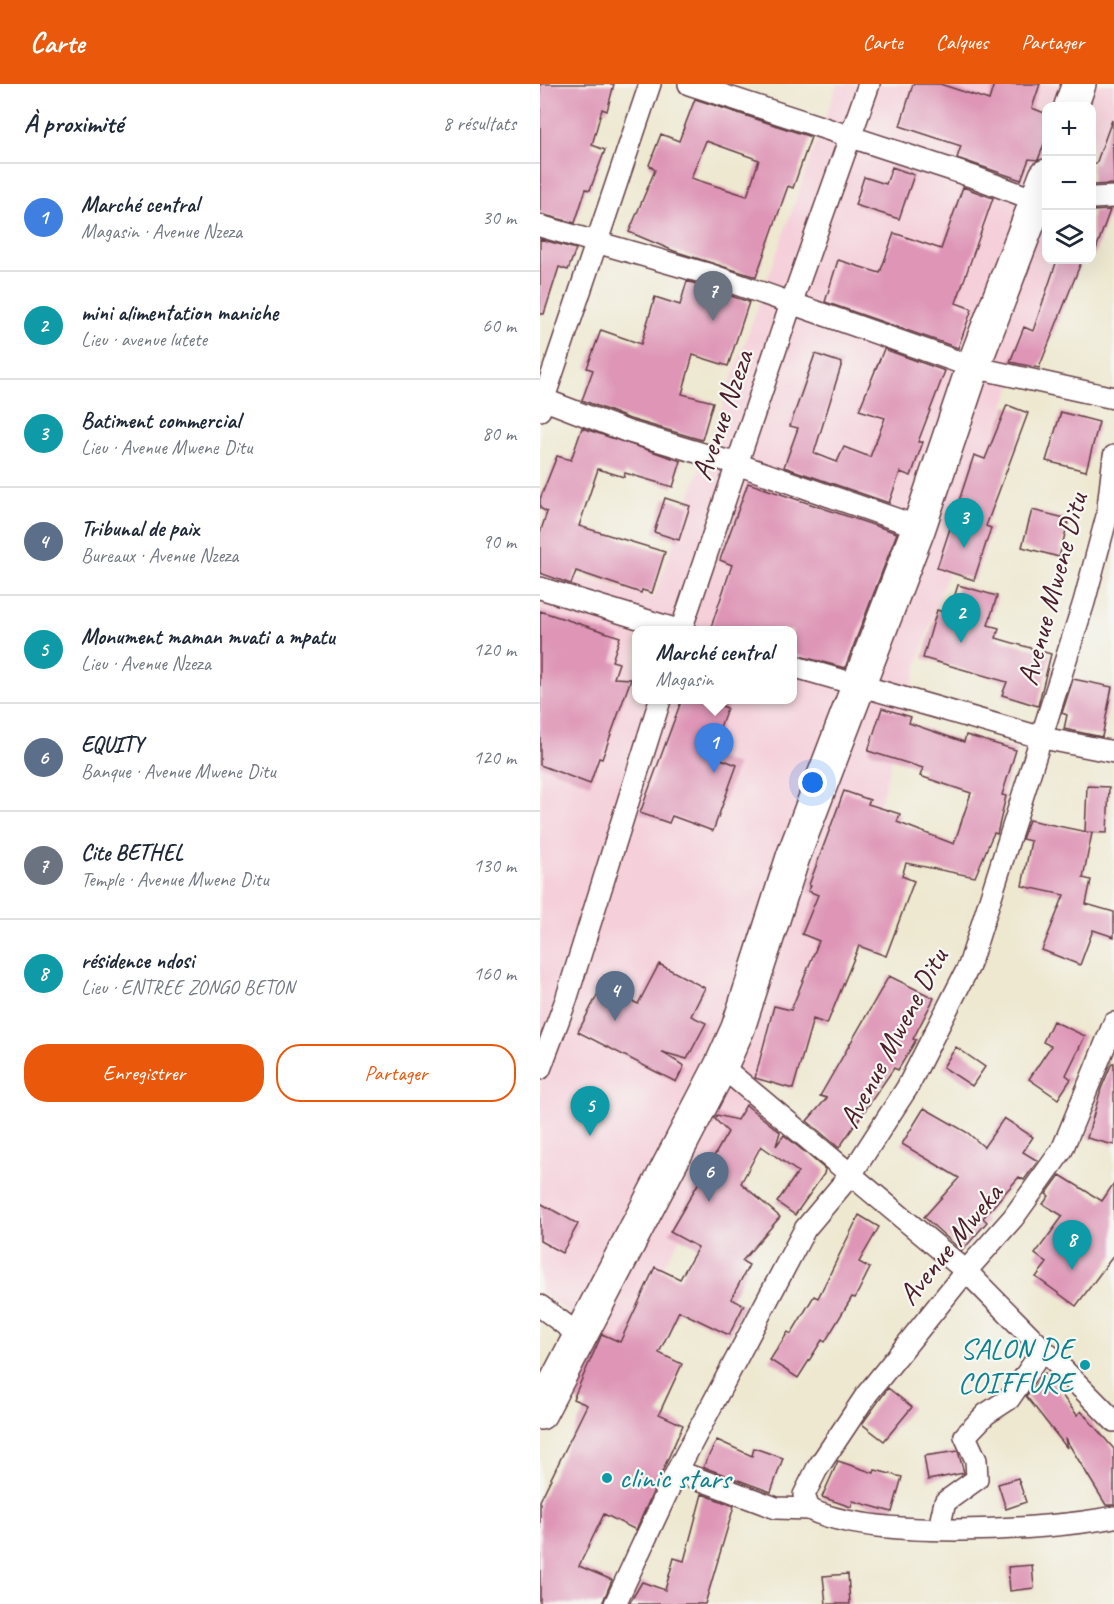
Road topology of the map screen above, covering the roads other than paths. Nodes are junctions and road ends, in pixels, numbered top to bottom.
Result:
1 (650, 84) edge
2 (689, 84) edge
3 (869, 84) edge
4 (1079, 84) edge
5 (1072, 102) edge
6 (850, 137) junction
7 (1042, 192) edge
8 (1042, 197) edge
9 (1114, 197) edge
10 (1096, 198) edge
11 (540, 226) edge
12 (596, 242) junction
13 (791, 304) junction
14 (972, 367) junction
15 (1114, 399) edge
16 (541, 402) edge
17 (1114, 456) edge
18 (737, 464) junction
19 (919, 527) junction
20 (540, 588) edge
21 (667, 626) edge
22 (681, 626) edge
23 (797, 667) edge
24 (859, 686) junction
25 (658, 704) edge
26 (1043, 738) junction
27 (1114, 752) edge
28 (1114, 1023) edge
29 (721, 1066) junction
30 (540, 1069) edge
31 (852, 1173) junction
32 (966, 1271) junction
33 (540, 1306) edge
34 (579, 1335) junction
35 (1039, 1345) junction
36 (540, 1413) edge
37 (1114, 1421) edge
38 (677, 1471) junction
39 (807, 1498) junction
40 (1114, 1517) edge
41 (939, 1528) junction
42 (615, 1604) edge

1 - 12 street
2 - 6 street
3 - 6 street, Avenue Nzeza
4 - 5 highway
6 - 7 street
6 - 13 street, Avenue Nzeza
8 - 14 highway
9 - 10 street
11 - 12 street
12 - 13 street
12 - 16 street
13 - 14 street
13 - 18 street, Avenue Nzeza
14 - 15 street
14 - 19 highway
16 - 18 street
17 - 26 street, Avenue Mwene Ditu
18 - 19 street
18 - 22 street, Avenue Nzeza
19 - 24 highway
20 - 21 street
23 - 24 street
24 - 26 street
24 - 29 highway
25 - 30 street
26 - 27 street
26 - 31 street, Avenue Mwene Ditu
28 - 32 street, Avenue Mweka
29 - 31 street
29 - 34 highway
31 - 32 street
31 - 38 street, Avenue Mwene Ditu
32 - 35 street
32 - 39 street, Avenue Mweka
33 - 34 street
34 - 36 highway
35 - 37 street
35 - 41 street
38 - 39 street
38 - 42 street, Avenue Mwene Ditu
39 - 41 street
40 - 41 street

